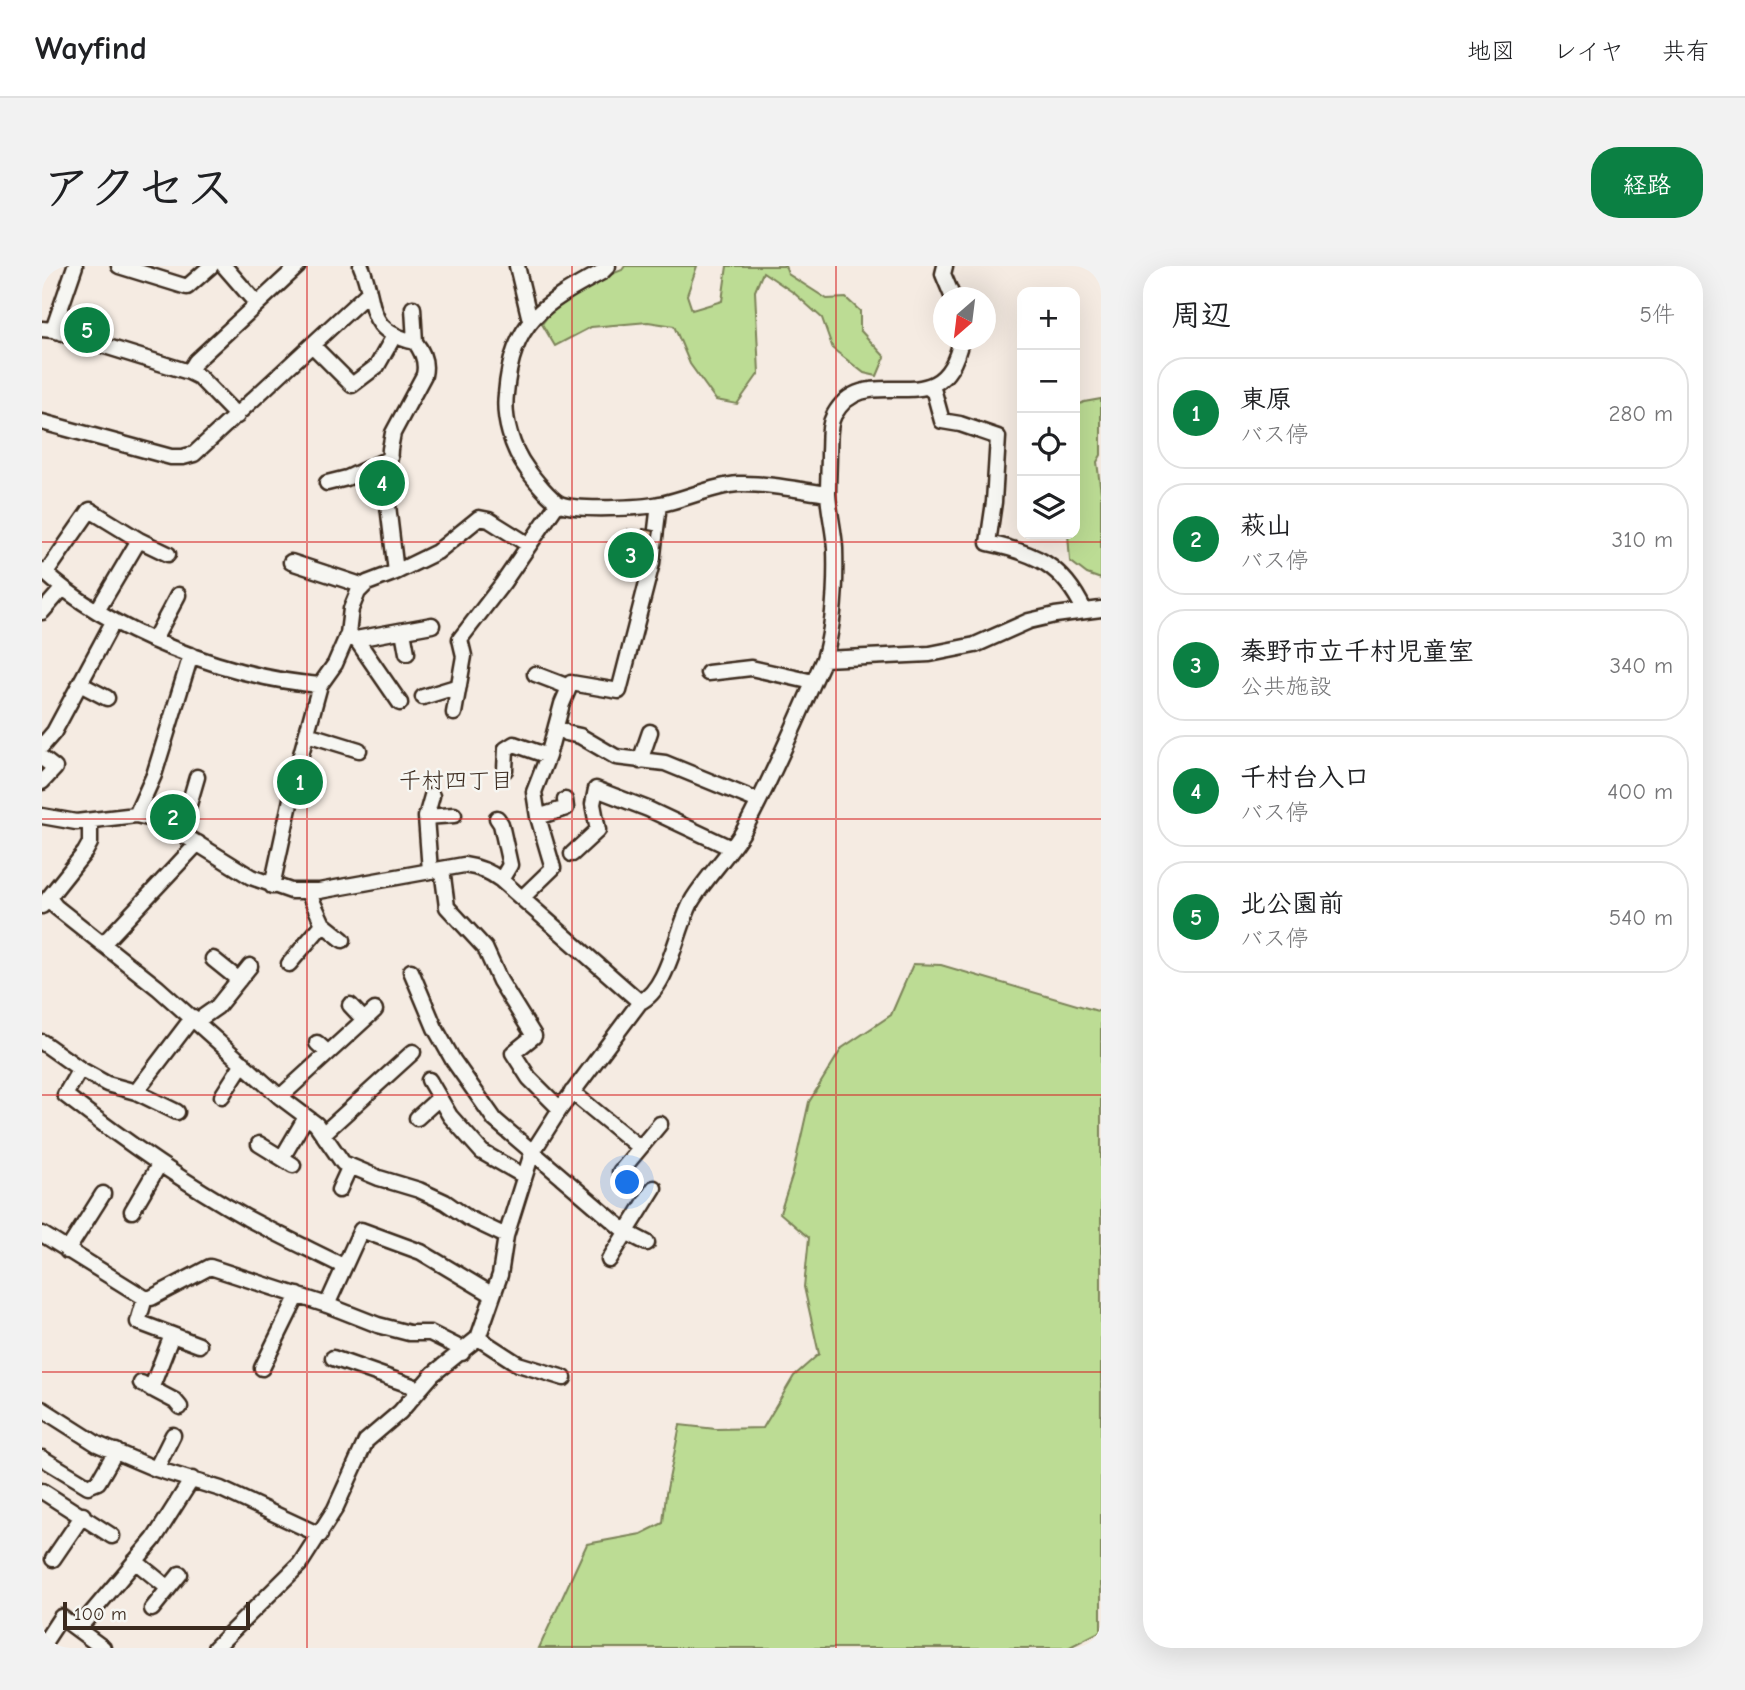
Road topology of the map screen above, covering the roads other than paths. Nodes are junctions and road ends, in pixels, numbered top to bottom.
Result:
1 (75, 266) edge
2 (119, 266) edge
3 (211, 266) edge
4 (224, 266) edge
5 (298, 266) edge
6 (361, 266) edge
7 (517, 266) edge
8 (608, 266) edge
9 (945, 266) edge
10 (948, 287) edge
11 (368, 293) junction
12 (257, 304) junction
13 (413, 308) dead end
14 (530, 320) junction
15 (47, 329) edge
16 (394, 336) junction
17 (415, 342) junction
18 (312, 345) junction
19 (959, 350) edge
20 (188, 372) junction
21 (929, 388) junction
22 (237, 415) junction
23 (42, 422) edge
24 (390, 458) junction
25 (327, 483) dead end
26 (828, 494) junction
27 (558, 503) junction
28 (659, 504) junction
29 (139, 540) junction
30 (529, 545) junction
31 (168, 554) dead end
32 (291, 562) dead end
33 (44, 571) edge
34 (396, 572) junction
35 (364, 586) junction
36 (63, 589) junction
37 (178, 595) dead end
38 (1101, 609) edge
39 (1084, 610) junction
40 (97, 611) junction
41 (42, 612) edge
42 (113, 622) junction
43 (432, 625) dead end
44 (403, 631) junction
45 (351, 639) junction
46 (154, 640) junction
47 (407, 653) dead end
48 (191, 655) junction
49 (824, 659) junction
50 (708, 673) dead end
51 (535, 674) dead end
52 (813, 682) junction
53 (80, 684) junction
54 (320, 685) junction
55 (459, 686) junction
56 (569, 687) junction
57 (423, 697) dead end
58 (107, 698) dead end
59 (400, 704) dead end
60 (454, 713) dead end
61 (556, 726) junction
62 (650, 732) dead end
63 (307, 734) junction
64 (42, 746) edge
65 (359, 750) dead end
66 (548, 755) junction
67 (42, 758) edge
68 (640, 761) junction
69 (502, 762) dead end
70 (197, 777) dead end
71 (42, 782) edge
72 (432, 796) dead end
73 (565, 800) dead end
74 (758, 801) junction
75 (136, 814) junction
76 (42, 816) edge
77 (454, 816) dead end
78 (426, 817) junction
79 (537, 817) junction
80 (497, 818) dead end
81 (90, 821) junction
82 (181, 832) junction
83 (198, 843) junction
84 (731, 848) junction
85 (572, 854) dead end
86 (436, 870) junction
87 (501, 880) junction
88 (272, 886) junction
89 (308, 892) junction
90 (522, 898) junction
91 (45, 902) edge
92 (323, 924) junction
93 (343, 940) dead end
94 (103, 944) junction
95 (213, 959) dead end
96 (289, 964) dead end
97 (250, 966) dead end
98 (411, 971) dead end
99 (239, 980) junction
100 (640, 1002) junction
101 (350, 1005) dead end
102 (195, 1019) junction
103 (42, 1042) edge
104 (413, 1052) dead end
105 (243, 1063) junction
106 (79, 1069) junction
107 (429, 1080) dead end
108 (136, 1092) junction
109 (572, 1092) junction
110 (222, 1096) dead end
111 (280, 1097) junction
112 (439, 1098) junction
113 (560, 1109) junction
114 (177, 1112) dead end
115 (306, 1117) junction
116 (416, 1118) dead end
117 (660, 1124) dead end
118 (324, 1133) junction
119 (259, 1144) dead end
120 (640, 1148) junction
121 (532, 1153) junction
122 (159, 1164) junction
123 (350, 1166) junction
124 (620, 1172) dead end
125 (524, 1176) junction
126 (654, 1188) dead end
127 (103, 1194) dead end
128 (354, 1196) dead end
129 (132, 1211) dead end
130 (625, 1232) junction
131 (42, 1234) edge
132 (506, 1236) junction
133 (647, 1243) dead end
134 (67, 1251) junction
135 (609, 1260) dead end
136 (343, 1266) junction
137 (298, 1295) junction
138 (494, 1295) junction
139 (145, 1298) junction
140 (327, 1305) junction
141 (172, 1335) junction
142 (478, 1338) junction
143 (199, 1345) dead end
144 (462, 1353) junction
145 (333, 1358) dead end
146 (262, 1368) dead end
147 (564, 1378) dead end
148 (418, 1388) junction
149 (180, 1407) dead end
150 (42, 1409) edge
151 (173, 1436) dead end
152 (116, 1451) junction
153 (42, 1458) edge
154 (156, 1469) junction
155 (192, 1479) junction
156 (42, 1491) edge
157 (83, 1515) junction
158 (320, 1535) junction
159 (111, 1536) dead end
160 (53, 1559) dead end
161 (135, 1561) junction
162 (180, 1574) dead end
163 (168, 1588) junction
164 (152, 1609) dead end
165 (78, 1629) junction
166 (42, 1646) edge
167 (103, 1648) edge
168 (215, 1648) edge

1 - 15 street
2 - 3 street
4 - 12 street
5 - 12 street
6 - 11 street
7 - 14 street
8 - 14 street
9 - 10 street
11 - 16 street
11 - 18 street
12 - 20 street
13 - 17 street
14 - 27 street
15 - 20 street
16 - 17 street
16 - 18 street
17 - 24 street
18 - 22 street
19 - 21 street
20 - 22 street
21 - 26 street
21 - 39 street
22 - 23 street
24 - 25 street
24 - 34 street
26 - 28 street
26 - 49 street
27 - 28 street
27 - 30 street
28 - 56 street
29 - 31 street
29 - 33 street
29 - 40 street
30 - 34 street
30 - 55 street
32 - 35 street
33 - 36 street
34 - 35 street
35 - 45 street
36 - 40 street
36 - 41 street
37 - 46 street
38 - 39 street
39 - 49 street
40 - 42 street
42 - 46 street
42 - 53 street
43 - 44 street
44 - 45 street
44 - 47 street
45 - 54 street
45 - 59 street
46 - 48 street
48 - 54 street
48 - 75 street
49 - 52 street
50 - 52 street
51 - 56 street
52 - 74 street
53 - 58 street
53 - 64 street
54 - 63 street
55 - 57 street
55 - 60 street
56 - 61 street
61 - 66 street
61 - 68 street
62 - 68 street
63 - 65 street
63 - 88 street
66 - 69 street
66 - 79 street
67 - 71 street
68 - 74 street
70 - 82 street
72 - 78 street
73 - 79 street
74 - 84 street
75 - 81 street
75 - 82 street
76 - 81 street
77 - 78 street
78 - 86 street
79 - 90 street
80 - 87 street
81 - 91 street
82 - 83 street
83 - 88 street
83 - 94 street
84 - 85 street
84 - 100 street
86 - 87 street
86 - 89 street
86 - 113 street
87 - 90 street
88 - 89 street
89 - 92 street
90 - 100 street
91 - 94 street
92 - 93 street
92 - 96 street
94 - 102 street
95 - 99 street
97 - 99 street
98 - 121 street
99 - 102 street
100 - 109 street
101 - 111 street
102 - 105 street
102 - 108 street
103 - 106 street
104 - 118 street
105 - 110 street
105 - 111 street
106 - 108 street
106 - 122 street
107 - 112 street
108 - 114 street
109 - 113 street
109 - 120 street
111 - 115 street
112 - 116 street
112 - 125 street
113 - 121 street
115 - 118 street
115 - 119 street
117 - 120 street
118 - 123 street
120 - 124 street
121 - 125 street
121 - 130 street
122 - 129 street
122 - 136 street
123 - 128 street
123 - 132 street
125 - 132 street
126 - 130 street
127 - 134 street
130 - 133 street
130 - 135 street
131 - 134 street
132 - 138 street
134 - 139 street
136 - 138 street
136 - 140 street
137 - 139 street
137 - 140 street
137 - 146 street
138 - 142 street
139 - 141 street
140 - 144 street
141 - 143 street
141 - 149 street
142 - 144 street
142 - 147 street
144 - 148 street
145 - 148 street
148 - 158 street
150 - 152 street
151 - 154 street
152 - 153 street
152 - 154 street
154 - 155 street
155 - 158 street
155 - 161 street
156 - 157 street
157 - 159 street
157 - 160 street
158 - 168 street
161 - 163 street
161 - 165 street
162 - 163 street
163 - 164 street
165 - 166 street
165 - 167 street

